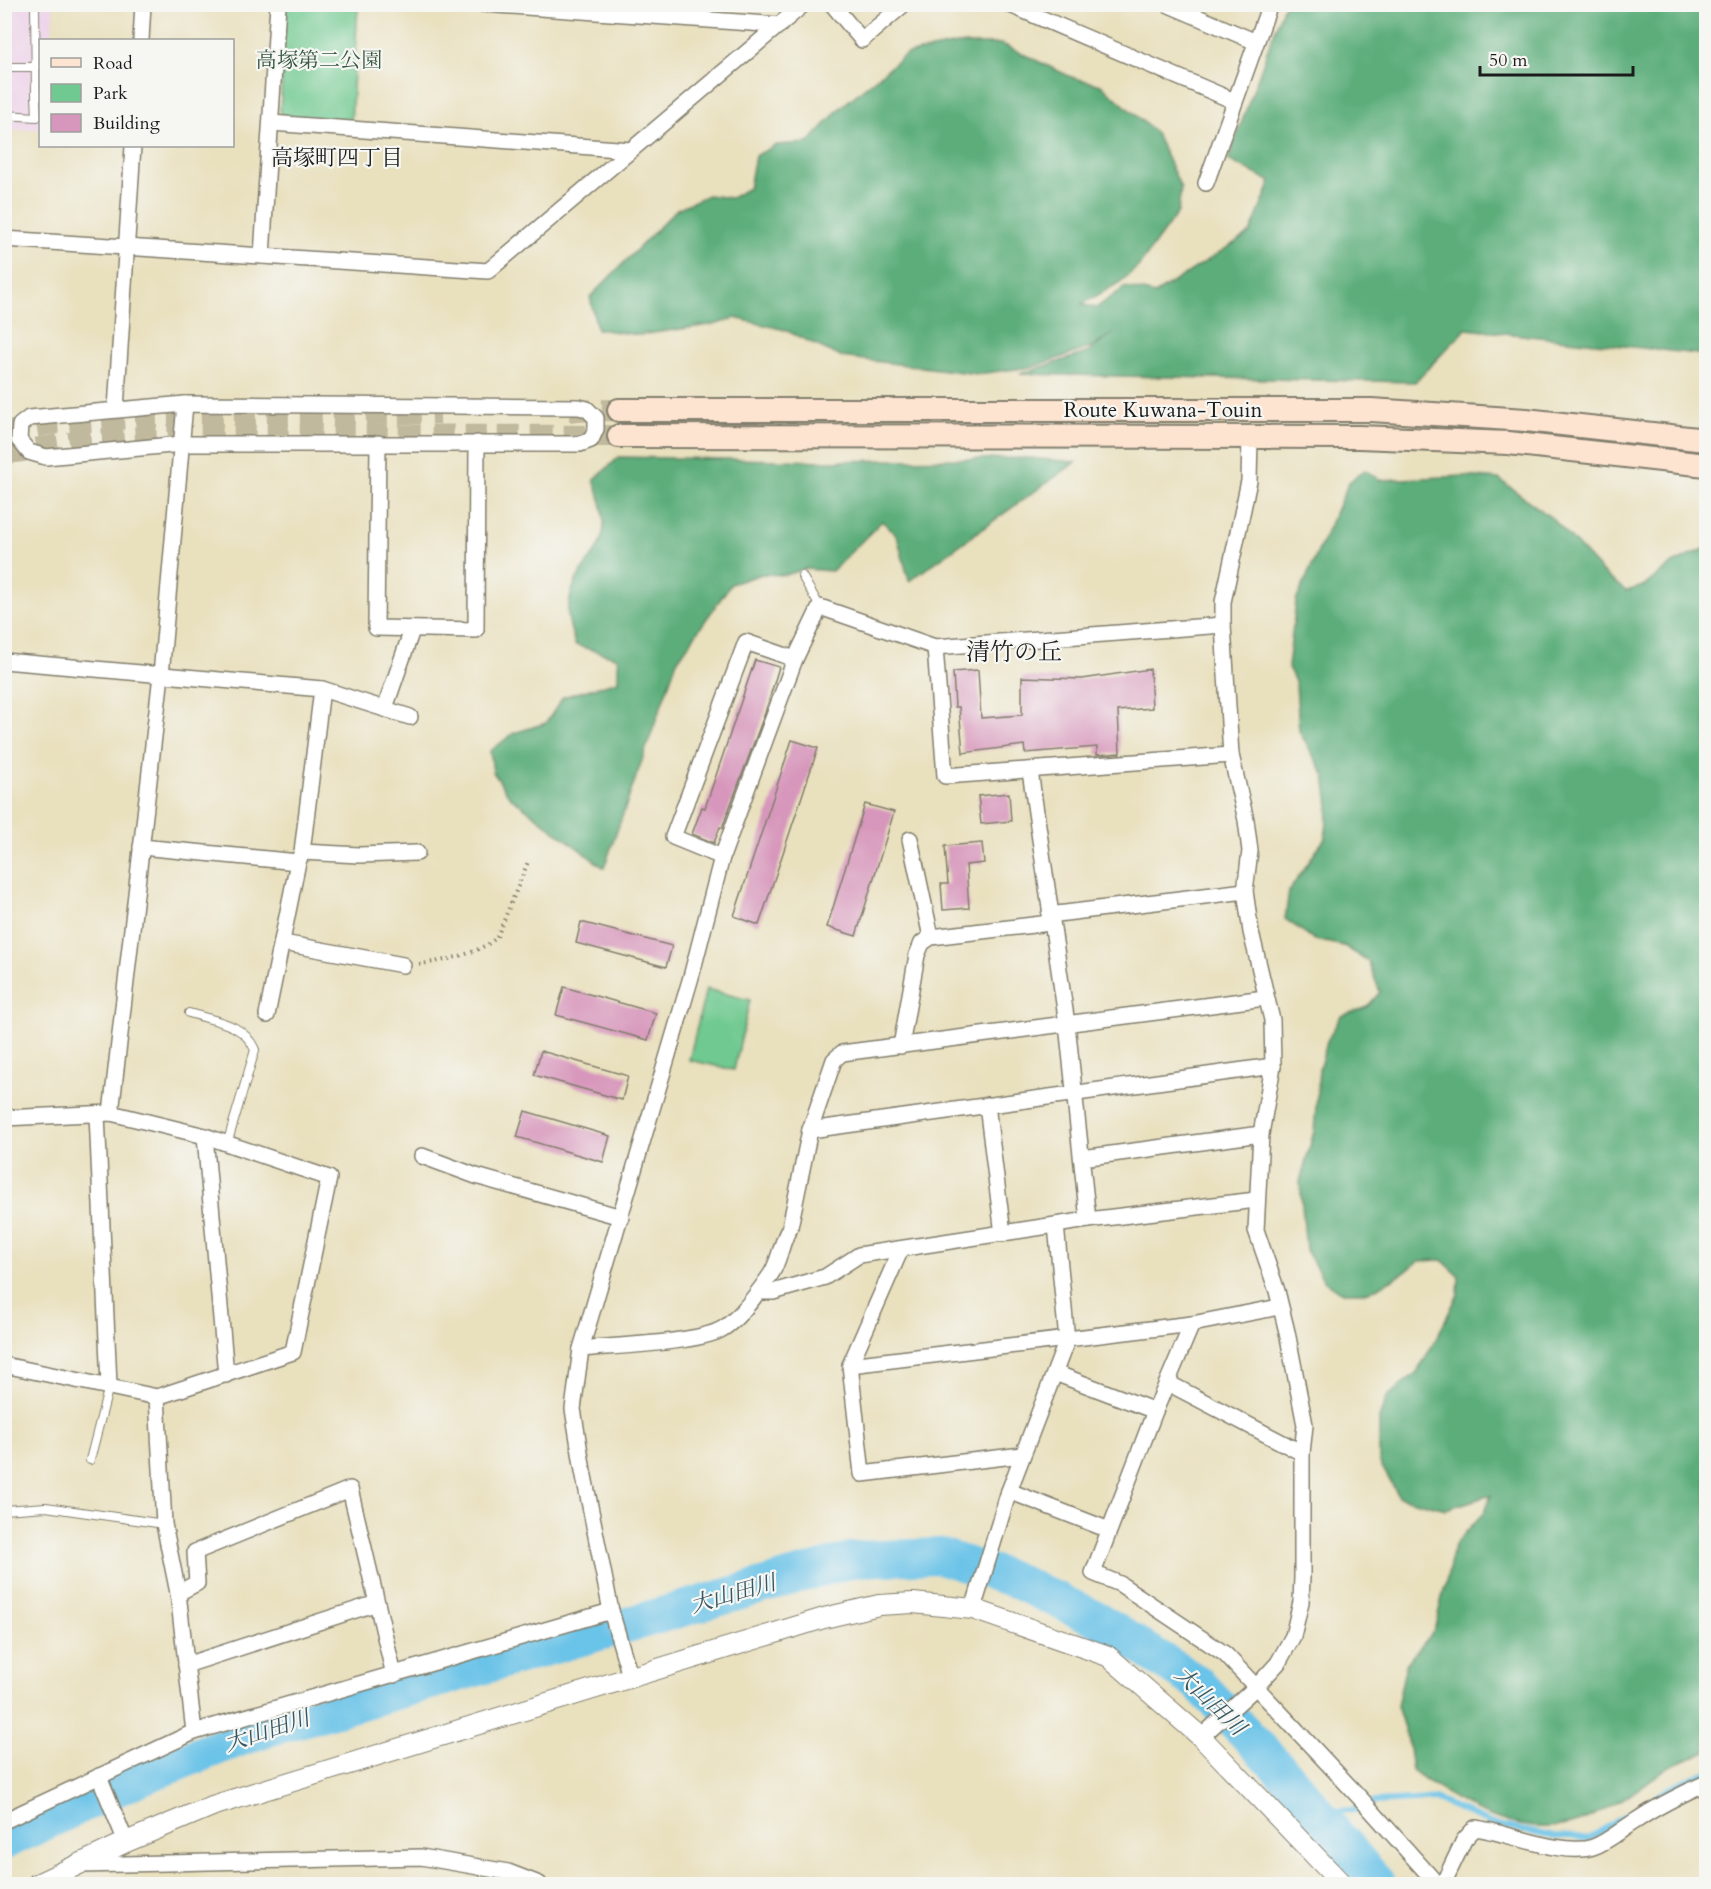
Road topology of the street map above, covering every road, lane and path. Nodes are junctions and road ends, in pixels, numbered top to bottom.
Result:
1 (36, 4) edge
2 (143, 4) edge
3 (278, 4) edge
4 (482, 4) edge
5 (804, 4) edge
6 (832, 4) edge
7 (904, 4) edge
8 (1008, 4) edge
9 (1167, 4) edge
10 (1270, 4) edge
11 (531, 6) edge
12 (1025, 8) edge
13 (780, 25) junction
14 (141, 39) edge
15 (1256, 42) junction
16 (36, 67) junction
17 (4, 68) edge
18 (38, 96) edge
19 (1234, 100) junction
20 (4, 115) edge
21 (271, 123) junction
22 (133, 147) edge
23 (631, 150) junction
24 (1206, 183) dead end
25 (4, 239) edge
26 (126, 247) junction
27 (262, 256) junction
28 (185, 404) junction
29 (116, 409) junction
30 (619, 410) tunnel mouth
31 (619, 436) tunnel mouth
32 (1250, 438) junction
33 (1707, 440) edge
34 (12, 442) edge
35 (477, 442) junction
36 (378, 443) junction
37 (182, 444) junction
38 (1707, 465) edge
39 (802, 576) dead end
40 (820, 607) junction
41 (1223, 625) junction
42 (412, 630) junction
43 (935, 647) junction
44 (795, 659) junction
45 (4, 661) edge
46 (161, 675) junction
47 (322, 688) junction
48 (385, 708) junction
49 (410, 717) dead end
50 (1231, 755) junction
51 (1030, 771) junction
52 (910, 840) dead end
53 (141, 846) junction
54 (417, 853) dead end
55 (300, 857) junction
56 (722, 857) junction
57 (528, 862) dead end
58 (1245, 891) junction
59 (1050, 919) junction
60 (931, 937) junction
61 (283, 943) junction
62 (403, 965) joint
63 (1264, 998) junction
64 (189, 1012) dead end
65 (267, 1015) dead end
66 (1067, 1024) junction
67 (901, 1046) junction
68 (1273, 1066) junction
69 (1073, 1094) junction
70 (987, 1105) junction
71 (104, 1114) junction
72 (4, 1118) edge
73 (810, 1130) junction
74 (1261, 1134) junction
75 (205, 1136) junction
76 (227, 1144) junction
77 (422, 1156) dead end
78 (1082, 1158) junction
79 (1256, 1200) junction
80 (621, 1217) junction
81 (1088, 1220) junction
82 (1056, 1225) junction
83 (1003, 1234) junction
84 (901, 1249) junction
85 (758, 1292) junction
86 (1279, 1307) junction
87 (1192, 1324) junction
88 (1067, 1340) junction
89 (581, 1349) junction
90 (4, 1365) edge
91 (850, 1365) junction
92 (1055, 1373) junction
93 (226, 1375) junction
94 (1168, 1383) junction
95 (109, 1385) junction
96 (157, 1397) junction
97 (1155, 1411) junction
98 (1302, 1453) junction
99 (1022, 1455) junction
100 (90, 1460) dead end
101 (1009, 1491) junction
102 (4, 1510) edge
103 (164, 1524) junction
104 (1109, 1530) junction
105 (177, 1593) junction
106 (976, 1600) junction
107 (377, 1603) junction
108 (612, 1615) junction
109 (186, 1665) junction
110 (629, 1671) junction
111 (394, 1675) junction
112 (1256, 1688) junction
113 (194, 1732) junction
114 (1201, 1737) junction
115 (101, 1780) junction
116 (1707, 1783) edge
117 (4, 1821) edge
118 (124, 1836) junction
119 (79, 1865) junction
120 (37, 1884) edge
121 (539, 1884) edge
122 (1342, 1884) edge
123 (1437, 1884) edge
124 (1443, 1884) edge

1 - 16 lane
2 - 14 street
3 - 21 street
4 - 11 street
5 - 13 street
6 - 7 street
8 - 12 street
9 - 15 street
10 - 15 street
11 - 13 street
12 - 19 street
13 - 23 street
15 - 19 street
16 - 17 lane
16 - 18 lane
18 - 20 lane
19 - 24 street
21 - 23 street
21 - 27 street
22 - 26 street
23 - 27 street
25 - 26 street
26 - 27 street
26 - 29 street
28 - 29 street
28 - 35 street
28 - 37 street
29 - 34 street
30 - 33 main road, Route Kuwana-Touin
31 - 32 main road, Route Kuwana-Touin
32 - 38 main road, Route Kuwana-Touin
32 - 41 street
34 - 37 street
35 - 36 street
35 - 42 street
36 - 37 street
36 - 42 street
37 - 46 street
39 - 40 lane
40 - 43 street
40 - 44 street
41 - 43 street
41 - 50 street
42 - 48 street
43 - 51 street
44 - 56 street
44 - 56 street
45 - 46 street
46 - 47 street
46 - 53 street
47 - 48 street
47 - 55 street
48 - 49 street
50 - 51 street
50 - 58 street
51 - 59 street
52 - 60 street
53 - 55 street
53 - 71 street
54 - 55 street
55 - 61 street
56 - 80 street
57 - 62 path
58 - 59 street
58 - 63 street
59 - 60 street
59 - 66 street
60 - 67 street
61 - 62 street
61 - 65 street
63 - 66 street
63 - 68 street
64 - 76 lane
66 - 67 street
66 - 69 street
67 - 73 street
68 - 69 street
68 - 74 street
69 - 70 street
69 - 78 street
70 - 73 street
70 - 83 street
71 - 72 street
71 - 75 street
71 - 95 street
73 - 85 street
74 - 78 street
74 - 79 street
75 - 76 street
75 - 93 street
76 - 93 street
77 - 80 street
78 - 81 street
79 - 81 street
79 - 86 street
80 - 89 street
81 - 82 street
82 - 83 street
82 - 88 street
83 - 84 street
84 - 85 street
84 - 91 street
85 - 89 street
86 - 87 street
86 - 98 street
87 - 88 street
87 - 94 street
88 - 91 street
88 - 92 street
89 - 108 street
90 - 95 street
91 - 99 street
92 - 97 street
92 - 99 street
93 - 96 street
94 - 97 street
94 - 98 street
95 - 96 street
95 - 100 lane
96 - 103 street
97 - 104 street
98 - 112 street
99 - 101 street
101 - 104 street
101 - 106 street
102 - 103 lane
103 - 105 street
104 - 112 street
105 - 107 street
105 - 109 street
106 - 110 street
106 - 114 street
107 - 109 street
107 - 111 street
108 - 110 street
108 - 111 street
109 - 113 street
110 - 118 street
111 - 113 street
112 - 114 street
112 - 123 street
113 - 115 street
114 - 122 street
115 - 117 street
115 - 118 street
116 - 124 street
118 - 119 street
119 - 120 street
119 - 121 street

